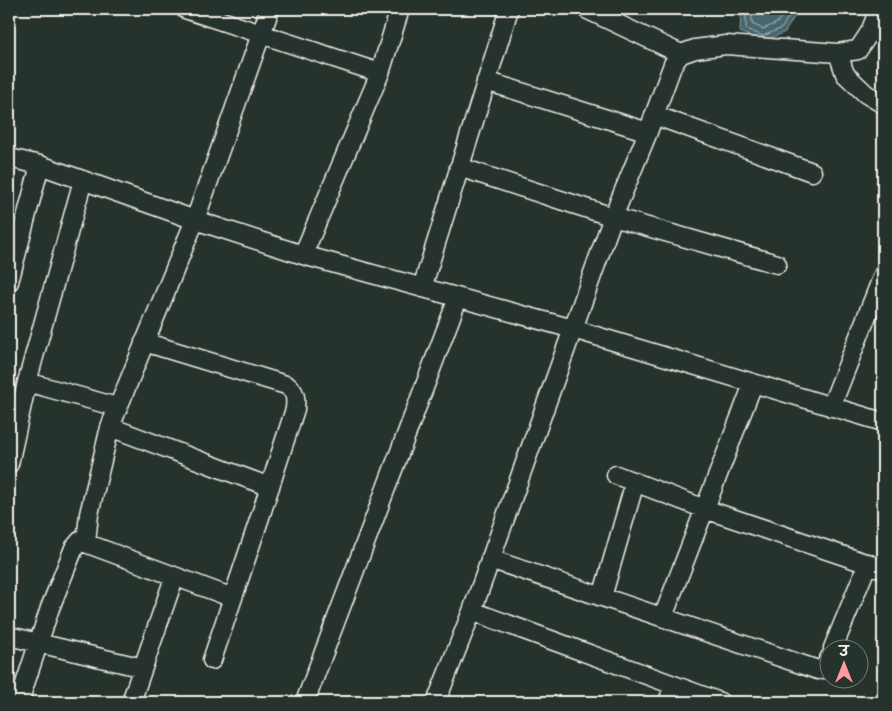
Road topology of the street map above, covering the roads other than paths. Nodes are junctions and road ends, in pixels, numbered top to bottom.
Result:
1 (185, 9) edge
2 (270, 9) edge
3 (400, 9) edge
4 (509, 9) edge
5 (586, 9) edge
6 (879, 9) edge
7 (261, 34) junction
8 (838, 53) junction
9 (681, 54) junction
10 (380, 73) junction
11 (486, 81) junction
12 (883, 104) edge
13 (654, 115) junction
14 (648, 132) junction
15 (9, 158) edge
16 (40, 165) junction
17 (459, 167) junction
18 (812, 172) dead end
19 (83, 180) junction
20 (613, 217) junction
21 (195, 220) junction
22 (303, 255) junction
23 (777, 264) dead end
24 (883, 276) edge
25 (9, 282) edge
26 (422, 288) junction
27 (458, 298) junction
28 (573, 329) junction
29 (144, 342) junction
30 (27, 382) junction
31 (753, 384) junction
32 (117, 407) junction
33 (831, 407) junction
34 (883, 422) edge
35 (110, 427) junction
36 (9, 464) edge
37 (616, 475) dead end
38 (635, 482) junction
39 (270, 487) junction
40 (705, 509) junction
41 (86, 542) junction
42 (490, 559) junction
43 (876, 566) edge
44 (174, 578) junction
45 (602, 597) junction
46 (233, 598) junction
47 (472, 611) junction
48 (663, 618) junction
49 (9, 636) edge
50 (838, 638) edge
51 (39, 644) junction
52 (212, 660) dead end
53 (142, 668) junction
54 (820, 670) edge
55 (674, 685) junction
56 (19, 702) edge
57 (131, 702) edge
58 (305, 702) edge
59 (436, 702) edge
60 (668, 702) edge
61 (720, 702) edge

1 - 7 street
2 - 7 street
3 - 10 street
4 - 11 street
5 - 9 street
6 - 8 street
7 - 10 street
7 - 21 street
8 - 9 street
8 - 12 street
9 - 13 street
10 - 22 street
11 - 14 street
11 - 17 street
13 - 14 street
13 - 18 street
14 - 20 street
15 - 16 street
16 - 19 street
16 - 25 street
17 - 20 street
17 - 26 street
19 - 21 street
19 - 30 street
20 - 23 street
20 - 28 street
21 - 22 street
21 - 29 street
22 - 26 street
24 - 33 street
26 - 27 street
27 - 28 street
27 - 58 street
28 - 31 street
28 - 42 street
29 - 32 street
29 - 39 street
30 - 32 street
30 - 36 street
31 - 33 street
31 - 40 street
32 - 35 street
33 - 34 street
35 - 39 street
35 - 41 street
37 - 38 street
38 - 40 street
38 - 45 street
39 - 46 street
40 - 43 street
40 - 48 street
41 - 44 street
41 - 51 street
42 - 45 street
42 - 47 street
43 - 50 street
44 - 46 street
44 - 53 street
45 - 48 street
46 - 52 street
47 - 55 street
47 - 59 street
48 - 54 street
49 - 51 street
51 - 53 street
51 - 56 street
53 - 57 street
55 - 60 street
55 - 61 street

